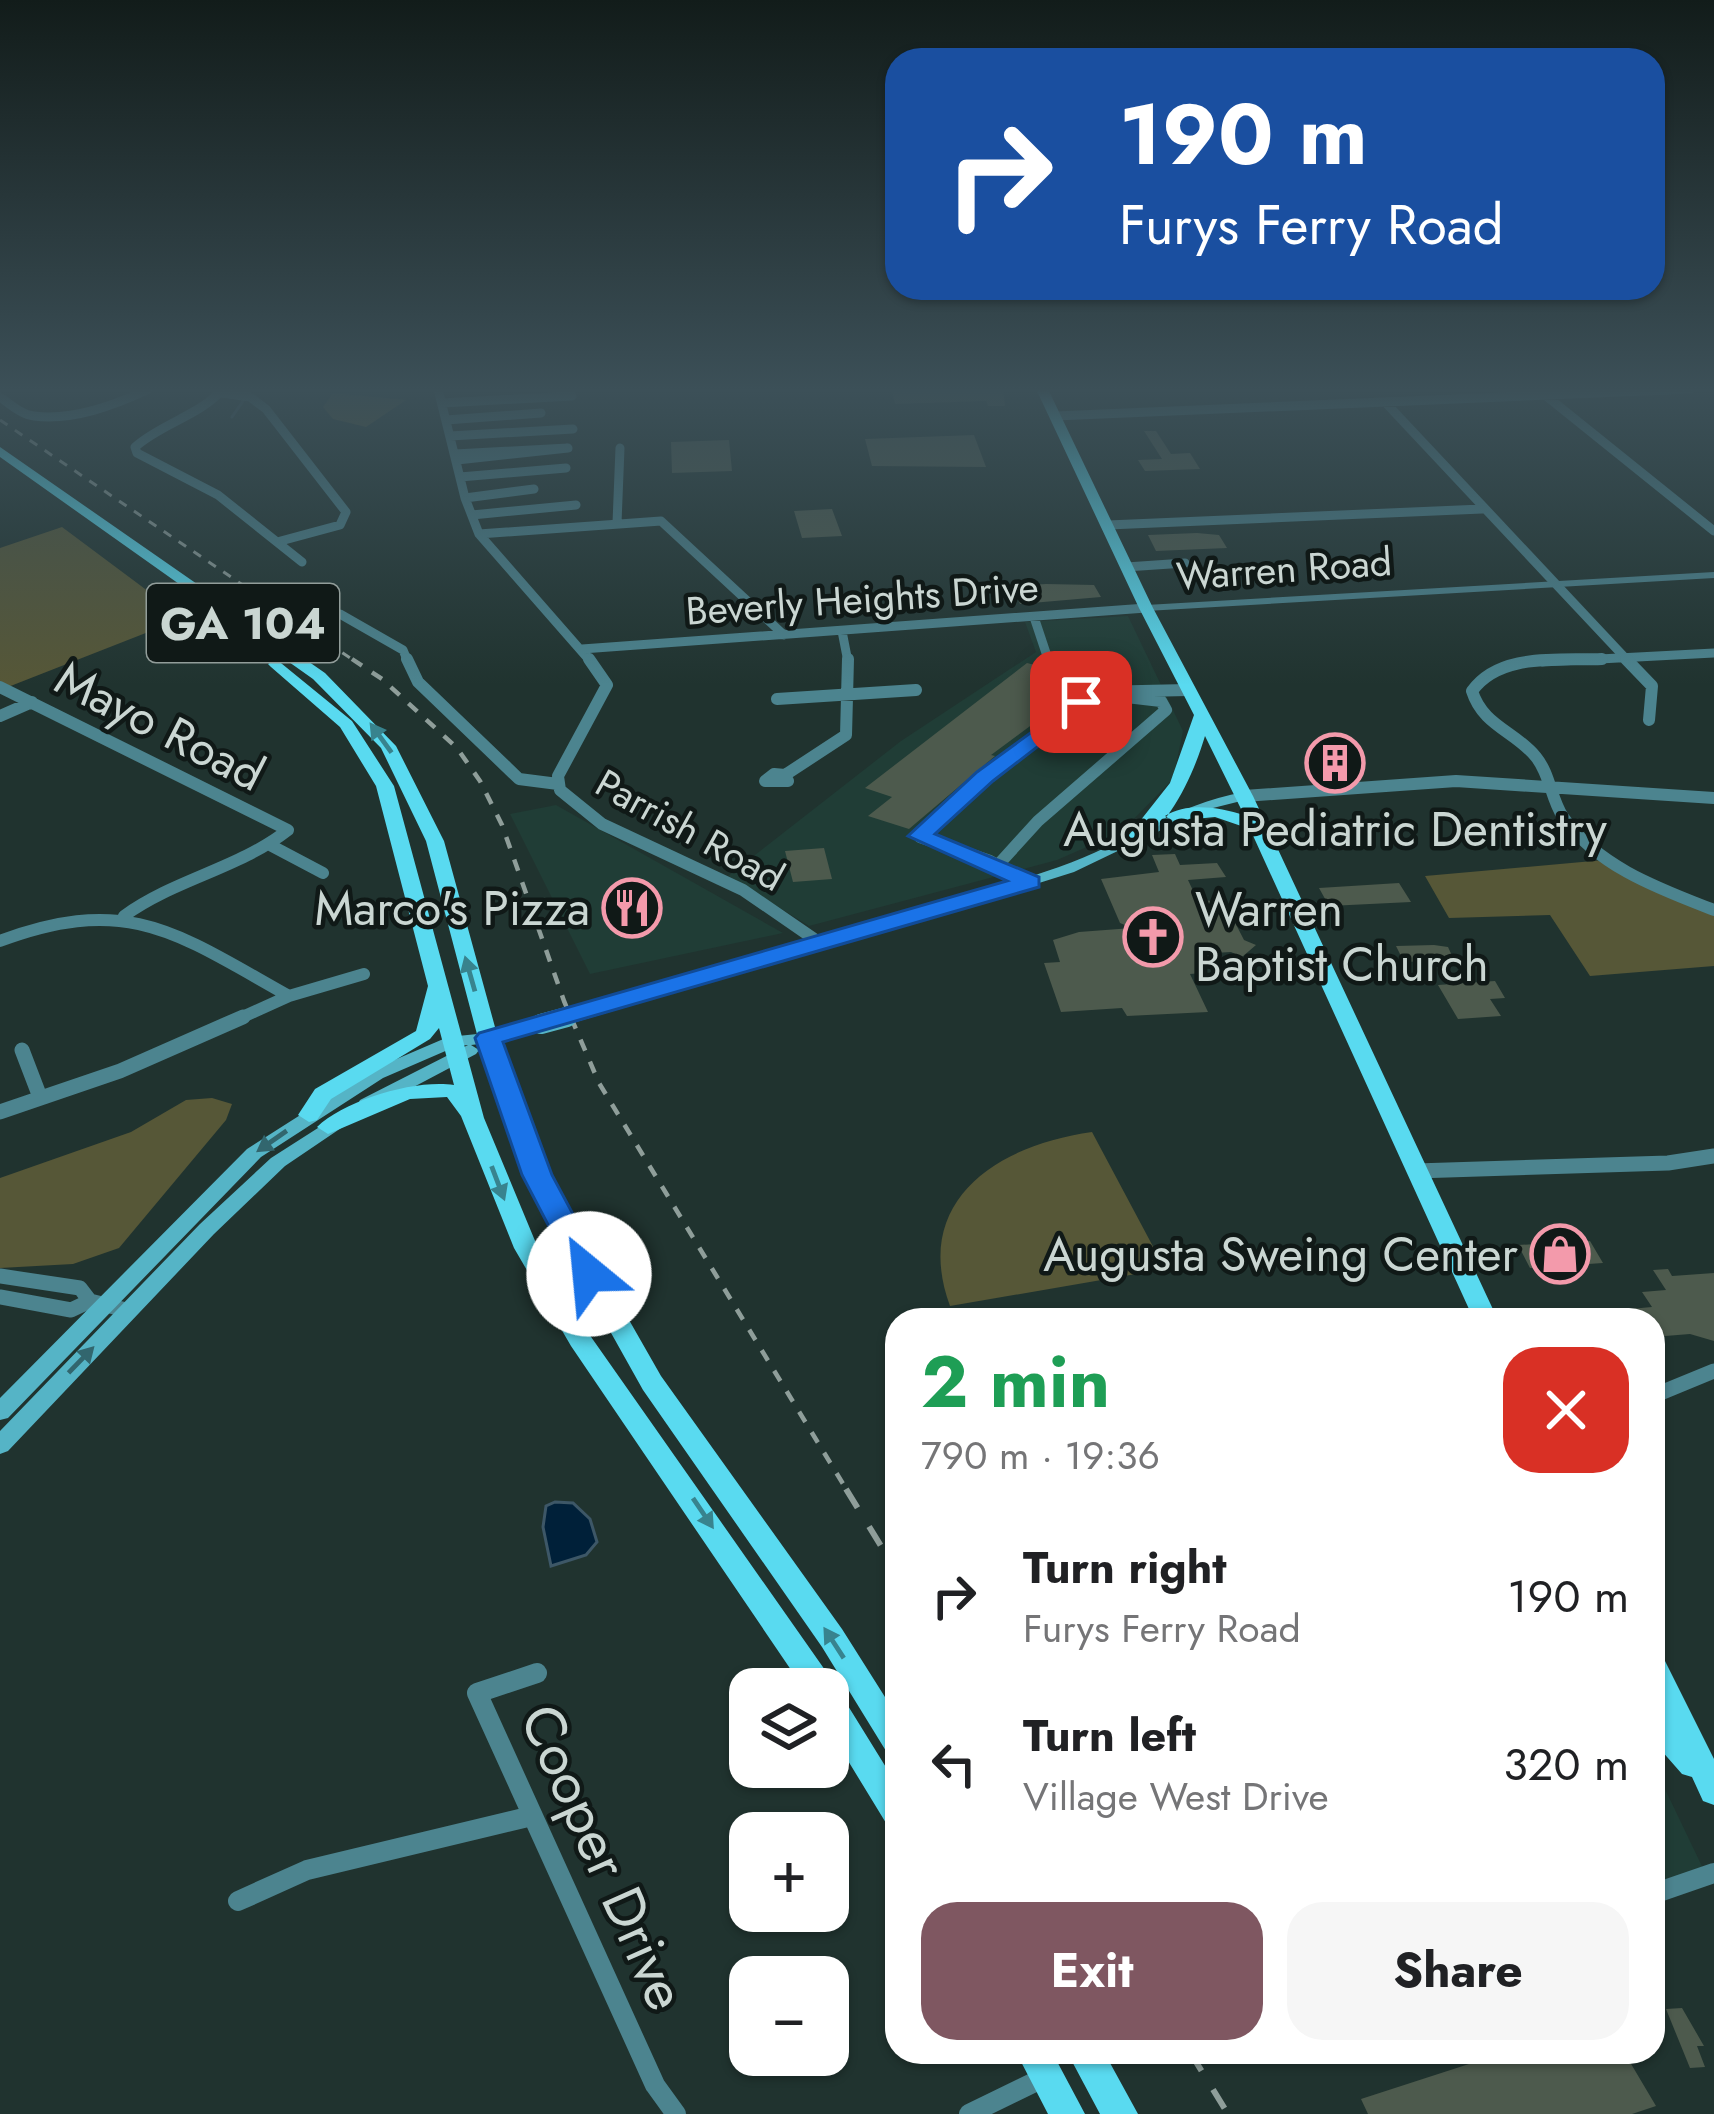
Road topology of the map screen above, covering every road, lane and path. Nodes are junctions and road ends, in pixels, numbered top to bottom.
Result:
1 (32, 488) edge
2 (52, 488) edge
3 (204, 488) edge
4 (327, 488) edge
5 (463, 488) edge
6 (618, 488) edge
7 (1089, 488) edge
8 (1462, 488) edge
9 (1660, 488) edge
10 (534, 489) dead end
11 (465, 498) junction
12 (576, 505) dead end
13 (1482, 509) junction
14 (472, 515) junction
15 (617, 523) junction
16 (1108, 525) junction
17 (1714, 531) edge
18 (479, 534) junction
19 (277, 542) junction
20 (302, 562) dead end
21 (1185, 563) dead end
22 (1126, 567) junction
23 (1714, 575) edge
24 (1554, 582) junction
25 (1146, 608) junction
26 (340, 614) dead end
27 (1034, 617) junction
28 (842, 631) junction
29 (784, 634) junction
30 (582, 649) junction
31 (1714, 653) edge
32 (1628, 657) junction
33 (0, 686) edge
34 (916, 690) dead end
35 (1188, 690) junction
36 (1094, 692) junction
37 (842, 697) junction
38 (777, 699) dead end
39 (32, 702) junction
40 (1202, 715) junction
41 (0, 716) edge
42 (1648, 720) dead end
43 (784, 776) dead end
44 (557, 784) junction
45 (1548, 785) junction
46 (1244, 796) junction
47 (1714, 798) edge
48 (1174, 816) junction
49 (1257, 825) junction
50 (1134, 841) junction
51 (270, 845) junction
52 (998, 865) junction
53 (323, 873) dead end
54 (1030, 882) junction
55 (1714, 910) edge
56 (124, 916) junction
57 (0, 941) edge
58 (820, 943) junction
59 (364, 974) dead end
60 (438, 981) junction
61 (289, 996) junction
62 (488, 1038) junction
63 (22, 1050) dead end
64 (455, 1050) junction
65 (40, 1097) junction
66 (0, 1112) edge
67 (473, 1118) junction
68 (318, 1121) junction
69 (1714, 1156) edge
70 (1416, 1171) junction
71 (0, 1276) edge
72 (0, 1297) edge
73 (96, 1303) junction
74 (1480, 1308) edge
75 (130, 1311) junction
76 (1714, 1371) edge
77 (1665, 1391) edge
78 (0, 1412) edge
79 (0, 1445) edge
80 (807, 1668) edge
81 (537, 1673) dead end
82 (1665, 1690) edge
83 (885, 1723) edge
84 (1665, 1733) edge
85 (849, 1735) edge
86 (1712, 1786) edge
87 (885, 1794) edge
88 (532, 1816) junction
89 (1714, 1873) edge
90 (1665, 1890) edge
91 (238, 1901) dead end
92 (1040, 2064) edge
93 (1091, 2064) edge
94 (676, 2114) edge
95 (969, 2114) edge
96 (1066, 2114) edge
97 (1120, 2114) edge

1 - 60 main road, GA 104
62 -> 2 main road, GA 104
3 - 19 street
4 - 19 street
5 - 11 street, Parrish Road
6 - 15 street
7 - 16 main road
8 - 13 street
9 - 17 street
10 - 11 street
11 - 14 street, Parrish Road
12 - 14 street
13 - 16 street
13 - 24 street
14 - 18 street, Parrish Road
15 - 18 street
15 - 29 street
16 - 22 main road
18 - 30 street, Parrish Road
19 - 20 street
21 - 22 street
22 - 25 main road
23 - 24 street, Warren Road
24 - 25 street, Warren Road
24 - 32 street
25 - 27 street, Beverly Heights Drive
25 - 35 main road
26 - 44 street
27 - 28 street, Beverly Heights Drive
27 - 36 street
28 - 29 street, Beverly Heights Drive
28 - 37 street
29 - 30 street, Beverly Heights Drive
30 - 44 street, Parrish Road
31 - 32 street
32 - 42 street
32 - 45 street
33 - 39 street, Mayo Road
34 - 37 street
35 - 36 street
35 - 40 main road
36 - 52 street
36 - 52 street
37 - 38 street
37 - 43 street
39 - 41 street
39 - 51 street, Mayo Road
40 - 46 main road
40 - 50 main road
44 - 58 street, Parrish Road
45 - 46 street
45 - 47 street
45 - 55 street
46 - 48 main road
46 - 49 main road
48 - 49 main road
48 - 50 main road
49 - 70 main road
50 - 54 main road
51 - 53 street
51 - 56 street
52 - 54 street
54 - 58 main road
56 - 57 street
56 - 61 street
58 - 62 main road, bridge
59 - 61 street
60 - 64 main road, GA 104
60 - 68 main road
61 - 65 street
62 - 64 main road
83 -> 62 main road, GA 104
63 - 65 street
64 - 67 main road, GA 104
64 - 68 main road
65 - 66 street
67 - 68 main road
67 -> 80 main road, GA 104
68 -> 73 main road
68 - 75 main road
69 - 70 street
70 - 74 main road
71 - 73 street
72 - 73 street
73 - 75 street
73 - 78 main road
79 -> 75 main road
76 - 77 street
81 - 88 street, Cooper Drive
82 - 86 main road
84 - 86 main road
85 - 87 main road
88 - 91 street
88 - 94 street, Cooper Drive
89 - 90 street
92 - 95 street
92 - 96 main road
93 - 97 main road

